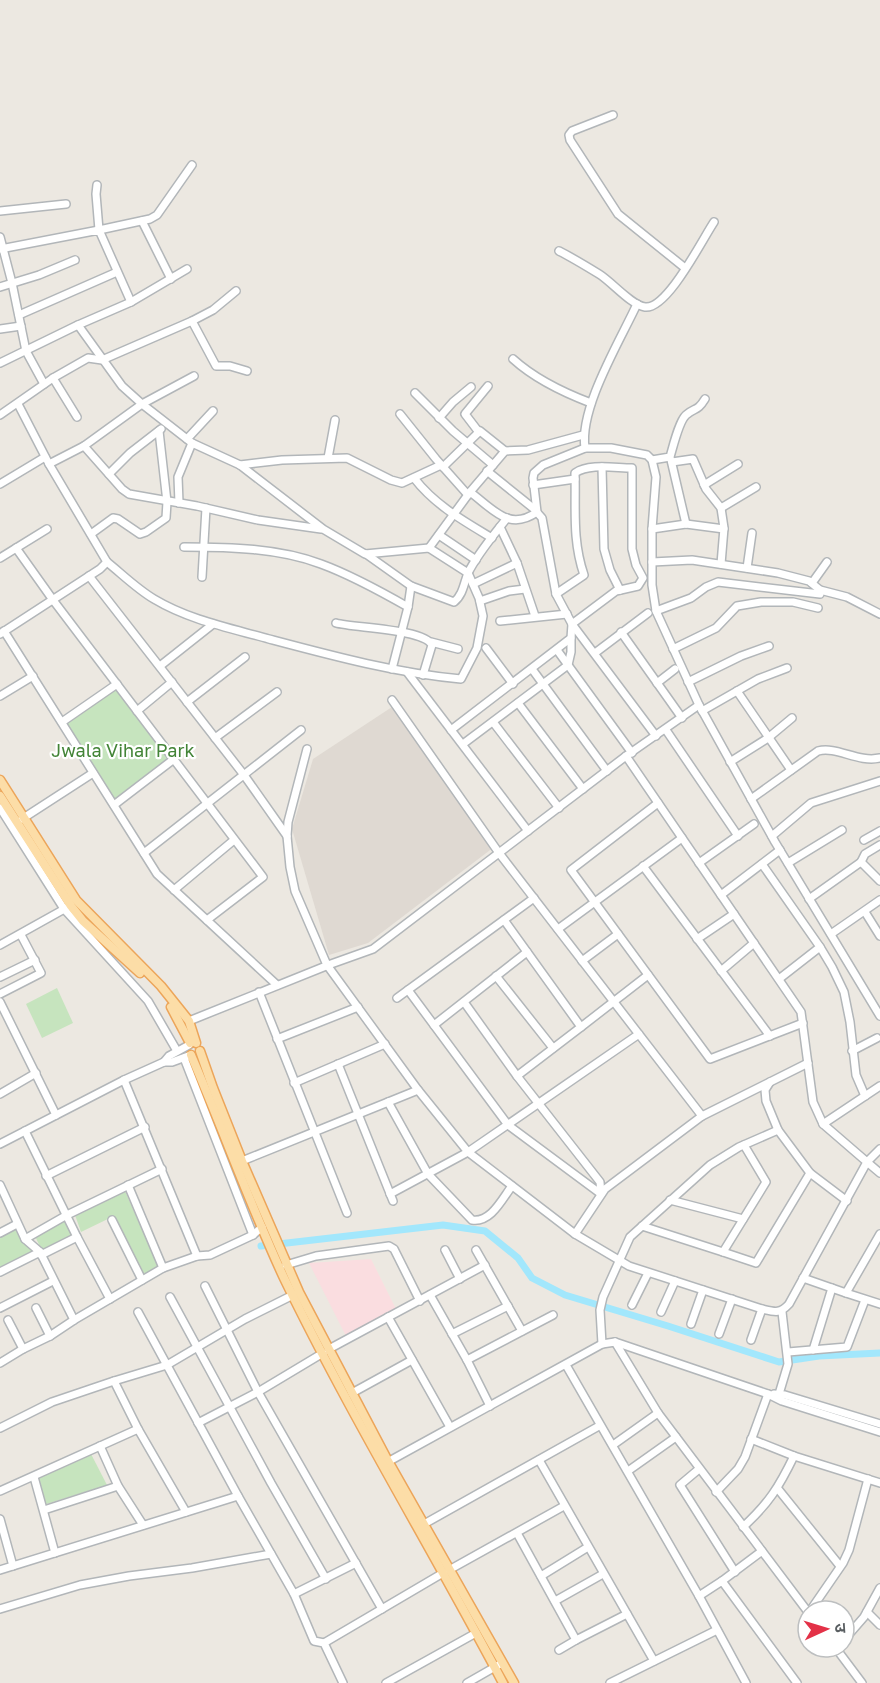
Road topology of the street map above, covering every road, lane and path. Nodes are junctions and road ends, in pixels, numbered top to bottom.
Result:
1 (613, 115) dead end
2 (192, 165) dead end
3 (97, 185) dead end
4 (66, 204) dead end
5 (0, 212) edge
6 (142, 221) junction
7 (714, 222) dead end
8 (99, 230) junction
9 (0, 237) edge
10 (2, 249) edge
11 (559, 251) dead end
12 (75, 260) dead end
13 (685, 268) junction
14 (187, 269) dead end
15 (117, 272) junction
16 (171, 279) junction
17 (12, 284) junction
18 (0, 287) edge
19 (236, 291) dead end
20 (131, 302) junction
21 (637, 304) junction
22 (19, 315) junction
23 (192, 321) junction
24 (78, 325) junction
25 (21, 326) junction
26 (0, 329) edge
27 (26, 351) junction
28 (513, 359) dead end
29 (102, 360) junction
30 (0, 363) edge
31 (247, 371) dead end
32 (194, 376) dead end
33 (53, 378) junction
34 (44, 384) junction
35 (488, 386) dead end
36 (471, 387) dead end
37 (415, 393) dead end
38 (705, 399) dead end
39 (591, 403) junction
40 (18, 404) junction
41 (142, 404) junction
42 (213, 411) dead end
43 (400, 414) dead end
44 (0, 415) edge
45 (77, 417) dead end
46 (439, 418) junction
47 (335, 420) dead end
48 (168, 424) junction
49 (159, 430) junction
50 (478, 432) junction
51 (583, 435) junction
52 (189, 441) junction
53 (466, 443) junction
54 (84, 446) junction
55 (585, 448) junction
56 (505, 451) junction
57 (328, 458) junction
58 (652, 460) junction
59 (671, 460) junction
60 (47, 461) junction
61 (738, 464) dead end
62 (240, 465) junction
63 (493, 465) junction
64 (442, 466) junction
65 (602, 467) junction
66 (487, 471) junction
67 (109, 474) junction
68 (414, 478) junction
69 (575, 479) junction
70 (0, 484) edge
71 (534, 485) junction
72 (704, 485) junction
73 (756, 487) dead end
74 (469, 494) junction
75 (167, 502) junction
76 (179, 503) junction
77 (206, 508) junction
78 (721, 508) junction
79 (453, 515) junction
80 (539, 515) junction
81 (507, 518) junction
82 (686, 524) junction
83 (500, 527) junction
84 (47, 529) dead end
85 (323, 529) junction
86 (652, 529) junction
87 (724, 529) junction
88 (752, 532) dead end
89 (91, 534) junction
90 (439, 535) junction
91 (492, 538) junction
92 (184, 547) dead end
93 (204, 547) junction
94 (16, 548) junction
95 (429, 548) junction
96 (365, 554) junction
97 (0, 558) edge
98 (476, 560) junction
99 (652, 562) junction
100 (827, 562) dead end
101 (518, 563) junction
102 (721, 564) junction
103 (104, 566) junction
104 (747, 568) junction
105 (468, 573) junction
106 (89, 576) junction
107 (202, 577) dead end
108 (812, 583) junction
109 (473, 584) junction
110 (411, 586) junction
111 (525, 589) junction
112 (620, 590) junction
113 (820, 590) junction
114 (556, 594) junction
115 (53, 600) junction
116 (480, 601) junction
117 (408, 607) junction
118 (818, 608) dead end
119 (652, 612) junction
120 (567, 614) junction
121 (880, 614) edge
122 (535, 616) junction
123 (500, 621) dead end
124 (336, 623) dead end
125 (573, 624) junction
126 (211, 626) junction
127 (401, 632) junction
128 (2, 633) edge
129 (621, 633) junction
130 (571, 638) junction
131 (431, 642) junction
132 (769, 646) dead end
133 (486, 648) dead end
134 (458, 649) dead end
135 (673, 649) junction
136 (557, 650) junction
137 (595, 653) junction
138 (245, 657) dead end
139 (568, 665) junction
140 (159, 666) junction
141 (787, 668) dead end
142 (392, 669) junction
143 (532, 669) junction
144 (675, 669) dead end
145 (407, 672) junction
146 (423, 675) junction
147 (33, 676) junction
148 (171, 682) junction
149 (688, 682) junction
150 (657, 683) junction
151 (117, 684) junction
152 (513, 684) junction
153 (543, 685) junction
154 (736, 691) junction
155 (277, 692) dead end
156 (0, 696) edge
157 (392, 700) dead end
158 (187, 702) junction
159 (518, 703) junction
160 (698, 708) junction
161 (137, 711) junction
162 (682, 718) junction
163 (792, 718) dead end
164 (62, 722) junction
165 (493, 722) junction
166 (301, 730) dead end
167 (451, 730) junction
168 (666, 730) junction
169 (656, 736) junction
170 (215, 738) junction
171 (768, 738) junction
172 (463, 744) junction
173 (307, 749) dead end
174 (629, 754) junction
175 (880, 758) edge
176 (174, 759) junction
177 (730, 762) junction
178 (791, 770) junction
179 (607, 771) junction
180 (93, 772) junction
181 (244, 775) junction
182 (0, 780) edge
183 (880, 781) edge
184 (583, 789) junction
185 (0, 796) edge
186 (752, 799) junction
187 (208, 803) junction
188 (658, 803) junction
189 (114, 805) junction
190 (0, 808) edge
191 (558, 808) junction
192 (21, 820) junction
193 (754, 824) dead end
194 (842, 830) dead end
195 (528, 831) junction
196 (880, 832) edge
197 (287, 836) junction
198 (738, 836) junction
199 (772, 836) junction
200 (682, 838) junction
201 (234, 840) junction
202 (864, 840) dead end
203 (880, 845) edge
204 (144, 853) junction
205 (499, 853) junction
206 (777, 853) junction
207 (861, 862) junction
208 (699, 863) junction
209 (788, 863) junction
210 (762, 864) junction
211 (643, 866) junction
212 (880, 881) edge
213 (174, 890) junction
214 (721, 895) junction
215 (534, 898) junction
216 (809, 899) junction
217 (880, 900) edge
218 (594, 902) junction
219 (71, 906) junction
220 (865, 912) junction
221 (734, 914) junction
222 (207, 920) junction
223 (504, 920) junction
224 (558, 929) junction
225 (618, 934) junction
226 (831, 934) junction
227 (21, 935) junction
228 (880, 936) edge
229 (697, 939) junction
230 (754, 943) junction
231 (0, 945) edge
232 (820, 947) junction
233 (527, 952) junction
234 (34, 960) junction
235 (582, 961) junction
236 (327, 965) junction
237 (722, 971) junction
238 (648, 975) junction
239 (496, 976) junction
240 (0, 977) edge
241 (779, 979) junction
242 (278, 985) junction
243 (408, 990) junction
244 (259, 992) junction
245 (0, 994) edge
246 (397, 998) dead end
247 (614, 1001) junction
248 (0, 1002) edge
249 (464, 1002) junction
250 (877, 1004) edge
251 (358, 1007) junction
252 (880, 1016) edge
253 (189, 1021) junction
254 (803, 1023) junction
255 (434, 1025) junction
256 (580, 1027) junction
257 (639, 1034) junction
258 (770, 1036) junction
259 (877, 1038) dead end
260 (277, 1039) junction
261 (385, 1044) junction
262 (194, 1046) junction
263 (553, 1048) junction
264 (177, 1051) junction
265 (852, 1051) junction
266 (188, 1056) junction
267 (164, 1062) junction
268 (808, 1063) junction
269 (338, 1064) junction
270 (36, 1073) junction
271 (517, 1076) junction
272 (124, 1080) junction
273 (770, 1082) junction
274 (294, 1083) junction
275 (880, 1086) edge
276 (418, 1090) junction
277 (0, 1094) edge
278 (865, 1096) junction
279 (388, 1102) junction
280 (539, 1103) junction
281 (358, 1114) junction
282 (56, 1115) junction
283 (702, 1116) junction
284 (214, 1122) junction
285 (823, 1124) junction
286 (508, 1125) junction
287 (145, 1127) junction
288 (778, 1130) junction
289 (25, 1131) junction
290 (314, 1132) junction
291 (0, 1144) edge
292 (744, 1145) junction
293 (880, 1149) edge
294 (468, 1152) junction
295 (242, 1161) junction
296 (867, 1162) junction
297 (162, 1169) junction
298 (810, 1173) junction
299 (880, 1173) edge
300 (428, 1174) junction
301 (46, 1176) junction
302 (128, 1185) junction
303 (512, 1186) junction
304 (1, 1189) edge
305 (601, 1194) junction
306 (670, 1200) junction
307 (847, 1202) junction
308 (347, 1213) dead end
309 (67, 1215) junction
310 (743, 1219) junction
311 (112, 1220) dead end
312 (17, 1224) junction
313 (642, 1226) junction
314 (266, 1229) junction
315 (0, 1233) edge
316 (575, 1234) junction
317 (880, 1234) edge
318 (253, 1235) junction
319 (77, 1237) junction
320 (25, 1239) junction
321 (445, 1250) dead end
322 (476, 1250) dead end
323 (723, 1252) junction
324 (40, 1253) junction
325 (197, 1256) junction
326 (618, 1260) junction
327 (283, 1264) junction
328 (485, 1265) junction
329 (164, 1268) junction
330 (0, 1272) edge
331 (648, 1273) junction
332 (803, 1278) junction
333 (460, 1279) junction
334 (142, 1280) junction
335 (53, 1281) junction
336 (675, 1281) junction
337 (205, 1286) dead end
338 (832, 1288) junction
339 (703, 1290) junction
340 (846, 1293) junction
341 (293, 1295) junction
342 (430, 1295) junction
343 (170, 1297) dead end
344 (110, 1299) junction
345 (732, 1299) junction
346 (420, 1300) junction
347 (865, 1300) junction
348 (880, 1304) edge
349 (632, 1305) dead end
350 (508, 1306) junction
351 (0, 1308) edge
352 (36, 1308) dead end
353 (762, 1309) junction
354 (138, 1311) dead end
355 (661, 1312) dead end
356 (782, 1312) junction
357 (553, 1315) dead end
358 (388, 1317) junction
359 (8, 1320) dead end
360 (74, 1320) junction
361 (691, 1324) dead end
362 (226, 1330) junction
363 (522, 1331) junction
364 (453, 1334) junction
365 (719, 1334) dead end
366 (50, 1336) junction
367 (751, 1341) dead end
368 (615, 1342) junction
369 (602, 1344) junction
370 (198, 1348) junction
371 (23, 1349) junction
372 (813, 1350) junction
373 (326, 1351) junction
374 (788, 1357) junction
375 (412, 1360) junction
376 (467, 1360) junction
377 (0, 1363) edge
378 (167, 1365) junction
379 (566, 1365) junction
380 (114, 1381) junction
381 (258, 1392) junction
382 (352, 1393) junction
383 (768, 1394) junction
384 (779, 1394) junction
385 (490, 1406) junction
386 (230, 1407) junction
387 (658, 1413) junction
388 (198, 1423) junction
389 (880, 1424) edge
390 (600, 1426) junction
391 (0, 1428) edge
392 (450, 1428) junction
393 (138, 1429) junction
394 (880, 1432) edge
395 (676, 1437) junction
396 (751, 1439) junction
397 (613, 1445) junction
398 (100, 1446) junction
399 (794, 1456) junction
400 (538, 1460) junction
401 (385, 1463) junction
402 (699, 1469) junction
403 (628, 1472) junction
404 (34, 1477) junction
405 (868, 1479) junction
406 (880, 1483) edge
407 (118, 1485) junction
408 (778, 1489) junction
409 (0, 1491) edge
410 (716, 1492) junction
411 (238, 1496) junction
412 (564, 1506) junction
413 (44, 1510) junction
414 (186, 1512) junction
415 (0, 1519) edge
416 (424, 1524) junction
417 (143, 1525) junction
418 (743, 1527) junction
419 (517, 1533) junction
420 (588, 1547) junction
421 (762, 1551) junction
422 (55, 1553) junction
423 (271, 1554) junction
424 (356, 1563) junction
425 (13, 1566) junction
426 (840, 1566) junction
427 (0, 1570) edge
428 (446, 1572) junction
429 (735, 1572) junction
430 (603, 1574) junction
431 (541, 1576) junction
432 (326, 1579) junction
433 (723, 1581) junction
434 (880, 1588) edge
435 (294, 1594) junction
436 (699, 1596) junction
437 (800, 1599) edge
438 (817, 1599) edge
439 (555, 1601) junction
440 (0, 1609) edge
441 (382, 1609) junction
442 (867, 1612) junction
443 (627, 1614) junction
444 (856, 1625) edge
445 (880, 1625) edge
446 (717, 1630) junction
447 (476, 1633) junction
448 (576, 1640) junction
449 (324, 1643) junction
450 (559, 1650) dead end
451 (844, 1659) edge
452 (654, 1661) junction
453 (498, 1665) junction
454 (343, 1683) edge
455 (386, 1683) edge
456 (467, 1683) edge
457 (502, 1683) edge
458 (514, 1683) edge
459 (610, 1683) edge
460 (746, 1683) edge
461 (797, 1683) edge
462 (862, 1683) edge

1 - 13 street
2 - 6 street
3 - 8 street
4 - 5 street
6 - 8 street
6 - 16 street
7 - 13 street
8 - 10 street
8 - 15 street
9 - 10 street
10 - 17 street
11 - 21 street
12 - 17 street
13 - 21 street
14 - 16 street
15 - 20 street
15 - 22 street
16 - 20 street
17 - 18 street
17 - 22 street
19 - 23 street
20 - 24 street
21 - 39 street
22 - 25 street
23 - 29 street
23 - 31 street
24 - 27 street
24 - 29 street
25 - 26 street
25 - 27 street
27 - 30 street
27 - 34 street
28 - 39 street
29 - 33 street
29 - 41 street
32 - 41 street
33 - 34 street
33 - 45 street
34 - 40 street
35 - 50 street
36 - 46 street
37 - 46 street
38 - 59 street
39 - 51 street
40 - 44 street
40 - 60 street
41 - 48 street
41 - 54 street
42 - 52 street
43 - 64 street
46 - 53 street
47 - 57 street
48 - 49 street
48 - 52 street
49 - 67 street
49 - 75 street
50 - 53 street
50 - 56 street
51 - 55 street
51 - 56 street
52 - 62 street
52 - 76 street
53 - 63 street
53 - 64 street
54 - 60 street
54 - 67 street
55 - 58 street
55 - 71 street
56 - 63 street
57 - 62 street
57 - 68 street
58 - 59 street
58 - 86 street
59 - 72 street
59 - 82 street
60 - 70 street
60 - 89 street
61 - 72 street
62 - 85 street
63 - 66 street
64 - 68 street
64 - 74 street
65 - 69 street
65 - 112 street
65 - 112 street
66 - 74 street
66 - 80 street
67 - 75 street
68 - 79 street
69 - 71 street
69 - 114 street
71 - 80 street
72 - 78 street
73 - 78 street
74 - 79 street
74 - 81 street
75 - 76 street
75 - 89 street
76 - 77 street
77 - 85 street
77 - 93 street
78 - 87 street
79 - 90 street
79 - 91 street
80 - 81 street
80 - 114 street
81 - 83 street
82 - 86 street
82 - 87 street
83 - 91 street
83 - 101 street
84 - 94 street
85 - 96 street
86 - 99 street
87 - 102 street
88 - 104 street
89 - 103 street
90 - 95 street
90 - 98 street
91 - 98 street
92 - 93 street
93 - 107 street
93 - 117 street
94 - 97 street
94 - 115 street
95 - 96 street
95 - 105 street
96 - 110 street
98 - 105 street
99 - 102 street
99 - 119 street
100 - 108 street
101 - 109 street
101 - 111 street
102 - 104 street
103 - 106 street
103 - 126 street
104 - 108 street
105 - 109 street
105 - 110 street
106 - 115 street
106 - 140 street
108 - 113 street
109 - 116 street
110 - 117 street
111 - 116 street
111 - 122 street
112 - 125 street
113 - 119 street
113 - 121 street
114 - 120 street
115 - 128 street
115 - 151 street
116 - 146 street
117 - 127 street
118 - 135 street
119 - 129 street
119 - 135 street
120 - 122 street
120 - 125 street
122 - 123 street
124 - 127 street
125 - 130 street
125 - 137 street
126 - 140 street
126 - 142 street
127 - 131 street
127 - 142 street
128 - 147 street
129 - 137 street
129 - 150 street
130 - 136 street
130 - 139 street
131 - 134 street
131 - 146 street
132 - 149 street
133 - 152 street
135 - 149 street
136 - 139 street
136 - 143 street
137 - 169 street
138 - 158 street
139 - 153 street
139 - 174 street
140 - 148 street
141 - 154 street
142 - 145 street
143 - 152 street
143 - 153 street
144 - 150 street
145 - 146 street
145 - 167 street
147 - 156 street
147 - 164 street
148 - 158 street
148 - 161 street
149 - 160 street
150 - 162 street
151 - 161 street
151 - 164 street
152 - 167 street
153 - 159 street
153 - 179 street
154 - 160 street
154 - 171 street
155 - 170 street
157 - 205 street
158 - 170 street
159 - 165 street
159 - 184 street
160 - 162 street
160 - 177 street
161 - 176 street
162 - 168 street
163 - 171 street
164 - 180 street
165 - 172 street
165 - 191 street
166 - 181 street
167 - 172 street
168 - 169 street
168 - 198 street
169 - 174 street
170 - 181 street
171 - 177 street
171 - 178 street
172 - 195 street
173 - 197 street
174 - 179 street
174 - 188 street
175 - 178 street
176 - 187 street
176 - 189 street
177 - 186 street
178 - 186 street
179 - 184 street
180 - 189 street
180 - 192 street
181 - 187 street
181 - 197 street
182 - 192 main road
183 - 199 street
184 - 191 street
185 - 192 main road
186 - 199 street
187 - 201 street
187 - 204 street
188 - 200 street
188 - 218 street
189 - 204 street
190 - 219 street
191 - 195 street
192 - 219 main road
193 - 198 street
194 - 209 street
195 - 205 street
196 - 202 street
197 - 236 street
198 - 208 street
199 - 206 street
200 - 208 street
200 - 211 street
201 - 213 street
201 - 222 street
203 - 207 street
204 - 213 street
205 - 215 street
205 - 236 street
206 - 209 street
206 - 210 street
207 - 212 street
207 - 216 street
208 - 214 street
209 - 216 street
210 - 214 street
210 - 232 street
211 - 218 street
211 - 229 street
213 - 222 street
214 - 221 street
215 - 223 street
215 - 224 street
216 - 226 street
217 - 220 street
218 - 224 street
218 - 225 street
219 - 227 street
219 - 253 main road
219 - 262 main road
219 - 264 street
220 - 226 street
220 - 228 street
221 - 229 street
221 - 230 street
222 - 242 street
223 - 233 street
223 - 243 street
224 - 235 street
225 - 235 street
225 - 238 street
226 - 250 street
227 - 231 street
227 - 234 street
229 - 237 street
230 - 237 street
230 - 241 street
232 - 241 street
232 - 265 street
233 - 239 street
233 - 256 street
234 - 240 street
234 - 245 street
235 - 247 street
236 - 242 street
236 - 251 street
237 - 258 street
238 - 247 street
238 - 258 street
239 - 249 street
239 - 263 street
241 - 254 street
242 - 244 street
243 - 246 street
243 - 255 street
244 - 253 street
244 - 260 street
247 - 256 street
247 - 257 street
248 - 270 street
249 - 255 street
249 - 271 street
250 - 252 street
251 - 260 street
251 - 261 street
253 - 262 main road
254 - 258 street
254 - 268 street
255 - 286 street
256 - 263 street
257 - 280 street
257 - 283 street
259 - 265 street
260 - 274 street
261 - 269 street
261 - 276 street
262 - 264 street
262 - 266 main road
262 - 295 main road
263 - 271 street
264 - 267 street
265 - 278 street
266 - 267 street
266 - 284 main road
267 - 272 street
268 - 273 street
268 - 285 street
269 - 274 street
269 - 281 street
270 - 277 street
270 - 282 street
271 - 280 street
272 - 282 street
272 - 287 street
273 - 283 street
273 - 288 street
274 - 290 street
275 - 278 street
276 - 279 street
276 - 294 street
278 - 285 street
279 - 281 street
279 - 300 street
280 - 286 street
280 - 305 street
281 - 290 street
281 - 300 street
282 - 289 street
283 - 305 street
284 - 314 main road
284 - 318 street
285 - 296 street
286 - 294 street
286 - 305 street
287 - 297 street
287 - 301 street
288 - 292 street
288 - 298 street
289 - 291 street
289 - 301 street
290 - 295 street
290 - 308 street
292 - 306 street
292 - 310 street
293 - 296 street
294 - 300 street
294 - 303 street
295 - 314 main road
296 - 299 street
296 - 307 street
297 - 302 street
297 - 325 street
298 - 307 street
298 - 323 street
300 - 303 street
301 - 309 street
302 - 309 street
302 - 329 street
303 - 316 street
304 - 312 street
305 - 316 street
306 - 310 street
306 - 313 street
307 - 332 street
309 - 319 street
309 - 320 street
310 - 323 street
311 - 334 street
312 - 315 street
312 - 320 street
313 - 323 street
313 - 326 street
314 - 318 street
314 - 327 main road
316 - 326 street
317 - 340 street
318 - 325 street
319 - 324 street
319 - 344 street
320 - 324 street
321 - 333 street
322 - 328 street
324 - 330 street
324 - 335 street
325 - 329 street
326 - 331 street
326 - 369 street
327 - 341 main road
327 - 346 street
327 - 373 main road
328 - 333 street
328 - 350 street
329 - 334 street
331 - 336 street
331 - 349 street
332 - 338 street
332 - 356 street
333 - 342 street
334 - 344 street
335 - 351 street
335 - 360 street
336 - 339 street
336 - 355 street
337 - 362 street
338 - 340 street
338 - 372 street
339 - 345 street
339 - 361 street
340 - 347 street
341 - 362 street
341 - 373 main road
342 - 346 street
342 - 364 street
343 - 370 street
344 - 360 street
345 - 353 street
345 - 365 street
346 - 358 street
347 - 348 street
347 - 372 street
350 - 363 street
350 - 364 street
352 - 366 street
353 - 356 street
353 - 367 street
354 - 378 street
356 - 374 street
357 - 363 street
358 - 373 street
358 - 375 street
359 - 371 street
360 - 366 street
362 - 370 street
362 - 381 street
363 - 376 street
364 - 376 street
366 - 371 street
368 - 369 street
368 - 383 street
368 - 387 street
369 - 379 street
370 - 378 street
370 - 386 street
371 - 377 street
372 - 374 street
373 - 381 street
373 - 382 main road
373 - 401 main road
374 - 384 street
375 - 382 street
375 - 392 street
376 - 385 street
378 - 380 street
378 - 388 street
379 - 385 street
379 - 390 street
380 - 391 street
380 - 393 street
381 - 386 street
381 - 424 street
382 - 401 main road
383 - 384 street
383 - 394 street
383 - 396 street
384 - 389 street
385 - 392 street
386 - 388 street
386 - 432 street
387 - 395 street
387 - 397 street
388 - 411 street
390 - 397 street
390 - 400 street
392 - 401 street
393 - 398 street
393 - 414 street
395 - 402 street
395 - 403 street
396 - 399 street
396 - 410 street
397 - 403 street
398 - 404 street
398 - 407 street
399 - 405 street
399 - 408 street
400 - 412 street
400 - 416 street
401 - 416 main road
401 - 428 main road
402 - 410 street
402 - 429 street
403 - 436 street
404 - 409 street
404 - 413 street
405 - 406 street
405 - 426 street
407 - 413 street
407 - 417 street
408 - 418 street
408 - 426 street
410 - 418 street
411 - 414 street
411 - 423 street
412 - 419 street
412 - 420 street
413 - 422 street
414 - 417 street
415 - 425 street
416 - 428 main road
417 - 422 street
418 - 421 street
419 - 428 street
419 - 431 street
420 - 430 street
420 - 431 street
421 - 429 street
421 - 437 street
422 - 425 street
423 - 435 street
423 - 440 street
424 - 432 street
424 - 441 street
425 - 427 street
426 - 438 street
428 - 441 street
428 - 447 main road
428 - 453 main road
429 - 433 street
430 - 439 street
430 - 443 street
431 - 439 street
432 - 435 street
433 - 436 street
433 - 461 street
434 - 442 street
435 - 449 street
436 - 446 street
439 - 448 street
441 - 449 street
442 - 444 street
442 - 445 street
443 - 448 street
443 - 452 street
446 - 452 street
446 - 460 street
447 - 453 main road
447 - 455 street
448 - 450 street
449 - 454 street
451 - 462 street
452 - 459 street
453 - 456 street
453 - 457 main road
453 - 458 main road

